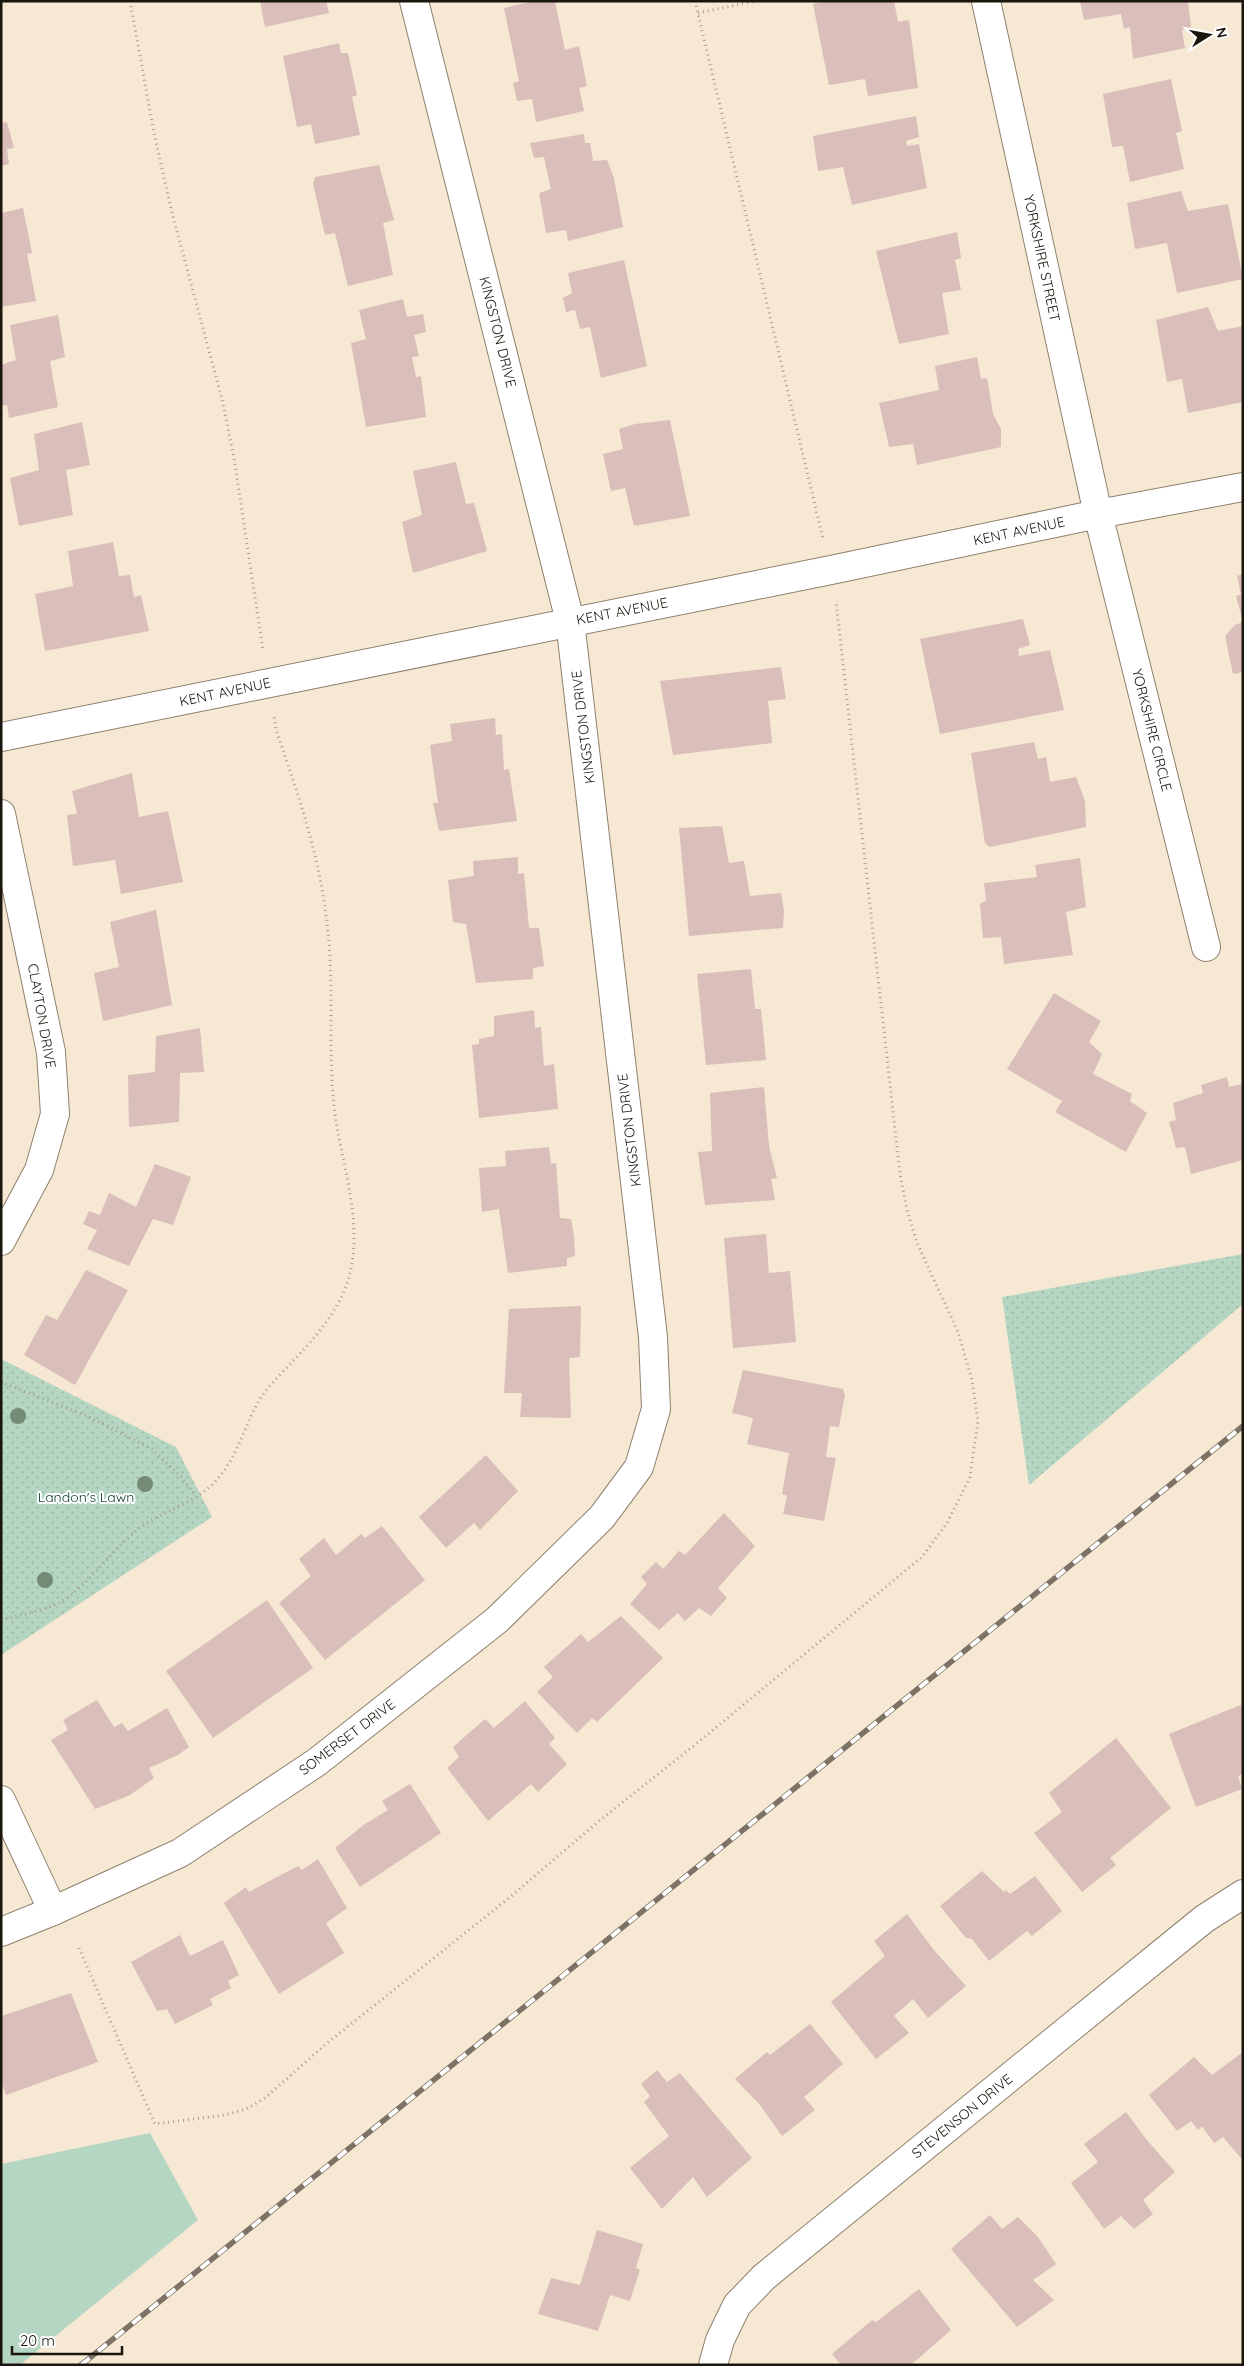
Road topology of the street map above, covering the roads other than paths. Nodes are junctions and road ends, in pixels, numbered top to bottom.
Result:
1 (414, 1) edge
2 (986, 1) edge
3 (1243, 487) edge
4 (1098, 514) junction
5 (570, 621) junction
6 (1, 737) edge
7 (1, 814) edge
8 (1206, 946) dead end
9 (1, 1240) edge
10 (639, 1467) joint
11 (1, 1800) edge
12 (1243, 1894) edge
13 (53, 1911) junction
14 (1, 1932) edge
15 (713, 2365) edge

1 - 5 street, KINGSTON DRIVE
2 - 4 street, YORKSHIRE STREET
3 - 4 street, KENT AVENUE
4 - 5 street, KENT AVENUE
4 - 8 street, YORKSHIRE CIRCLE
5 - 6 street, KENT AVENUE
5 - 10 street, KINGSTON DRIVE
7 - 9 street, CLAYTON DRIVE
10 - 13 street, SOMERSET DRIVE
11 - 13 street
12 - 15 street, STEVENSON DRIVE
13 - 14 street, SOMERSET DRIVE

